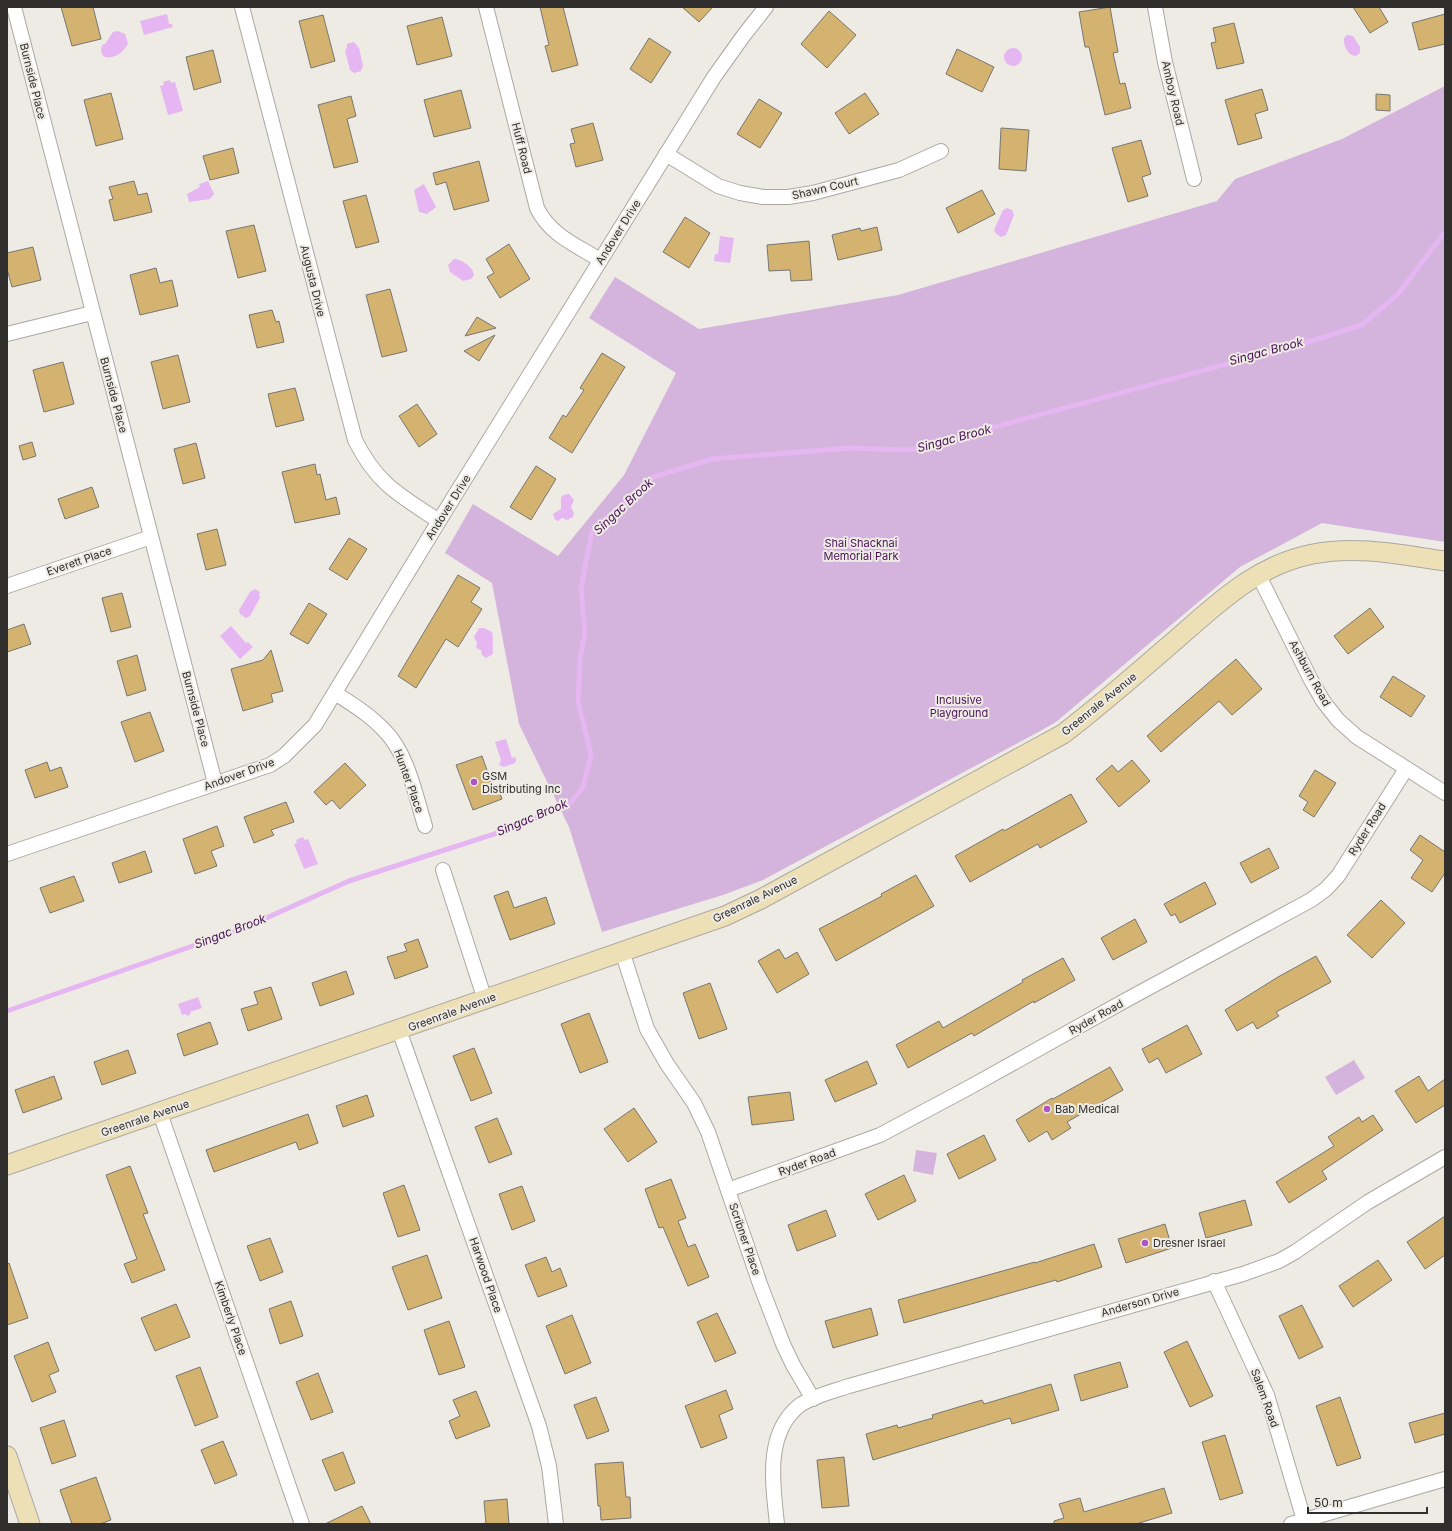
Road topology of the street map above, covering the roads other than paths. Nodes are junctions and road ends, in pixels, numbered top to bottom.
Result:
1 (14, 7) edge
2 (242, 7) edge
3 (486, 7) edge
4 (766, 7) edge
5 (1155, 7) edge
6 (941, 151) dead end
7 (666, 154) junction
8 (1194, 179) dead end
9 (600, 260) junction
10 (92, 312) junction
11 (7, 334) edge
12 (439, 521) junction
13 (151, 537) junction
14 (1445, 561) edge
15 (1258, 574) junction
16 (7, 586) edge
17 (335, 693) junction
18 (1406, 769) junction
19 (216, 783) junction
20 (1445, 793) edge
21 (425, 826) dead end
22 (7, 854) edge
23 (443, 870) dead end
24 (622, 951) junction
25 (484, 1000) junction
26 (399, 1030) junction
27 (160, 1113) junction
28 (1445, 1157) edge
29 (7, 1165) edge
30 (728, 1190) junction
31 (1214, 1281) junction
32 (813, 1399) junction
33 (7, 1456) edge
34 (1445, 1478) edge
35 (1298, 1522) edge
36 (30, 1524) edge
37 (302, 1524) edge
38 (556, 1524) edge
39 (777, 1524) edge

1 - 10 street, Burnside Place
2 - 12 street, Augusta Drive
3 - 9 street, Huff Road
4 - 7 street, Andover Drive
5 - 8 street, Amboy Road
6 - 7 street, Shawn Court
7 - 9 street, Andover Drive
9 - 12 street, Andover Drive
10 - 11 street
10 - 13 street, Burnside Place
12 - 17 street, Andover Drive
13 - 16 street, Everett Place
13 - 19 street, Burnside Place
14 - 15 street, Greenrale Avenue
15 - 18 street, Ashburn Road
15 - 24 street, Greenrale Avenue
17 - 19 street, Andover Drive
17 - 21 street, Hunter Place
18 - 20 street, Ashburn Road
18 - 30 street, Ryder Road
19 - 22 street, Andover Drive
23 - 25 street
24 - 25 street, Greenrale Avenue
24 - 30 street, Scribner Place
25 - 26 street, Greenrale Avenue
26 - 27 street, Greenrale Avenue
26 - 38 street, Harwood Place
27 - 29 street, Greenrale Avenue
27 - 37 street, Kimberly Place
28 - 31 street, Anderson Drive
30 - 32 street, Scribner Place
31 - 32 street, Anderson Drive
31 - 35 street, Salem Road
32 - 39 street
33 - 36 street
34 - 35 street

